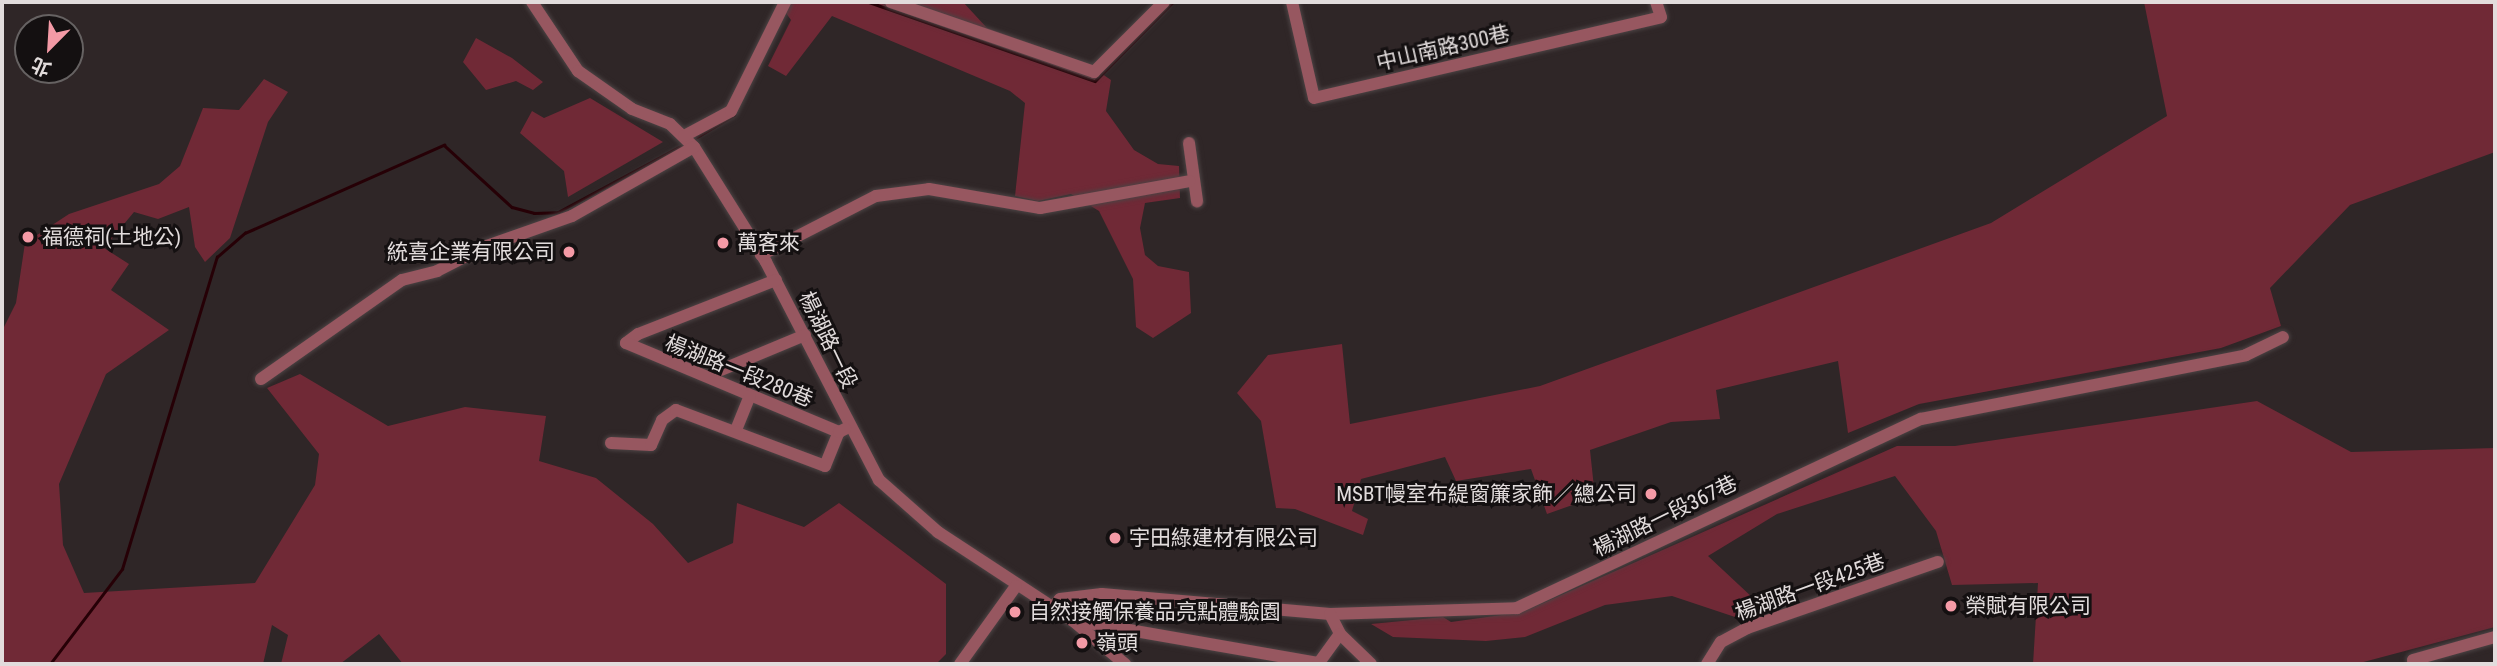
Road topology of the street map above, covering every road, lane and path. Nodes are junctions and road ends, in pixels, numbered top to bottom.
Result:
1 (532, 2) edge
2 (785, 2) edge
3 (891, 2) edge
4 (1164, 2) edge
5 (1292, 2) edge
6 (1656, 2) edge
7 (688, 141) junction
8 (1189, 143) dead end
9 (1190, 181) junction
10 (1197, 201) dead end
11 (761, 255) junction
12 (776, 280) junction
13 (805, 335) junction
14 (2283, 337) dead end
15 (721, 370) dead end
16 (261, 379) dead end
17 (750, 396) junction
18 (844, 429) junction
19 (736, 430) junction
20 (611, 443) dead end
21 (1938, 562) dead end
22 (1016, 586) junction
23 (1051, 610) junction
24 (1330, 614) junction
25 (1072, 620) junction
26 (1340, 634) junction
27 (2495, 637) edge
28 (960, 664) edge
29 (1125, 664) edge
30 (1318, 664) edge
31 (1371, 664) edge
32 (1707, 664) edge
33 (2415, 664) edge

1 - 7 street, 楊湖路一段
2 - 7 street
3 - 4 street
5 - 6 street, 中山南路300巷
7 - 11 street, 楊湖路一段
7 - 16 street
8 - 9 street
9 - 10 street
9 - 11 street
11 - 12 street, 楊湖路一段
12 - 13 street, 楊湖路一段
12 - 17 street, 楊湖路一段280巷
13 - 15 street
13 - 18 street, 楊湖路一段
14 - 24 street, 楊湖路一段367巷
17 - 18 street, 楊湖路一段280巷
17 - 19 street
18 - 19 street
18 - 22 street, 楊湖路一段
19 - 20 street
21 - 32 street, 楊湖路一段425巷
22 - 23 street, 楊湖路一段
22 - 28 street
23 - 24 street, 楊湖路一段367巷
23 - 25 street, 楊湖路一段
24 - 26 street
25 - 29 street, 楊湖路一段
25 - 30 street
26 - 30 street
26 - 31 street
27 - 33 street

